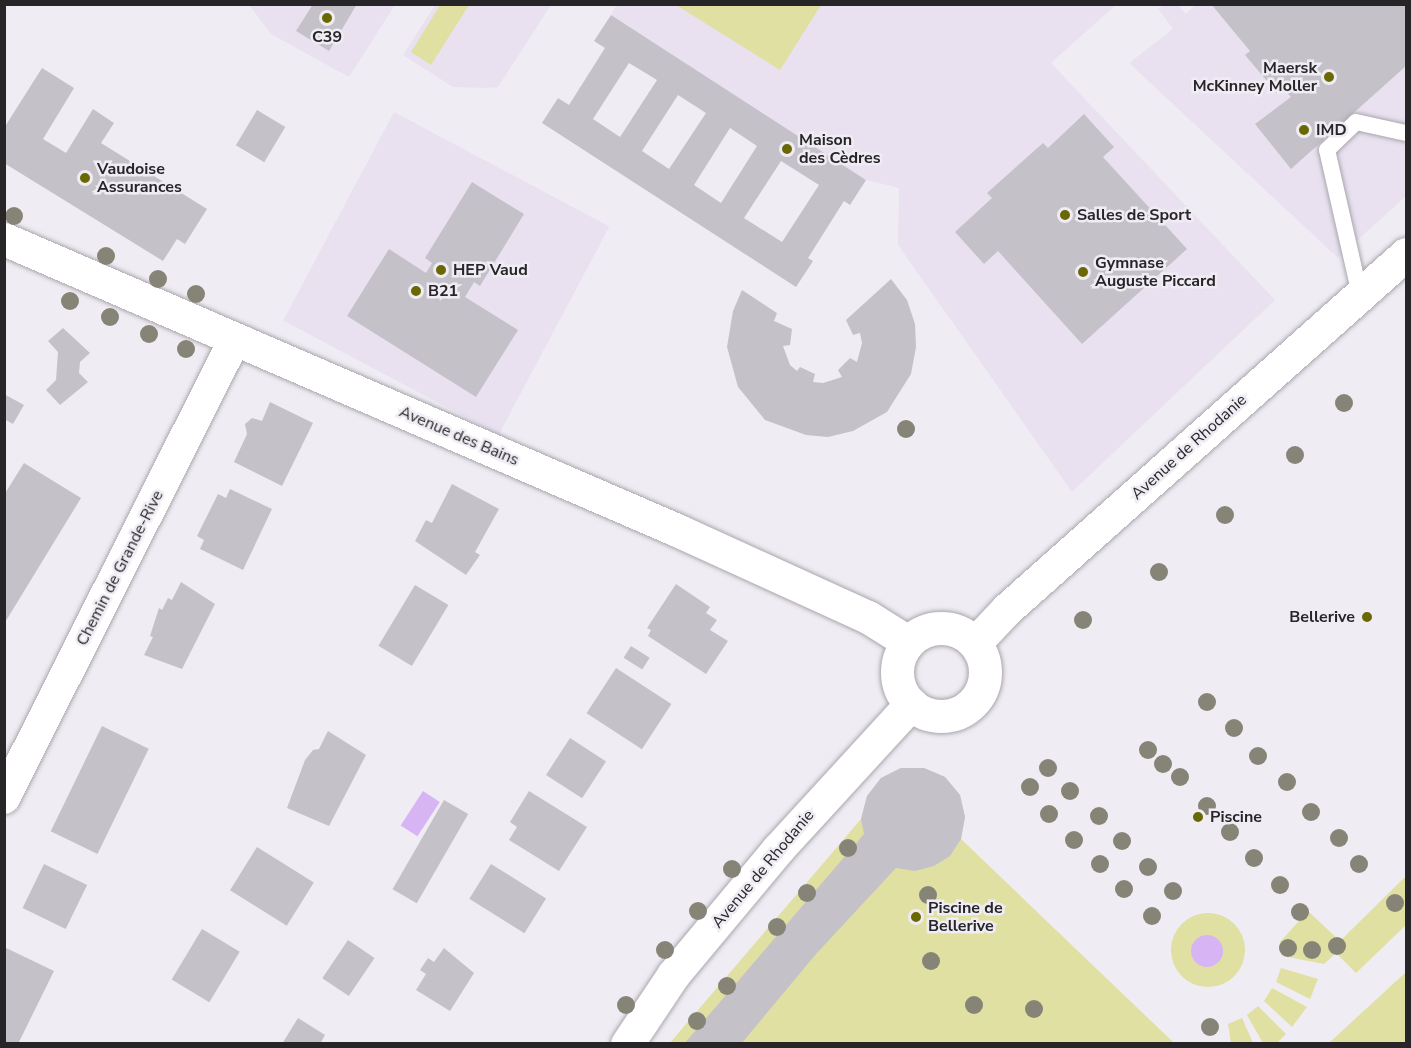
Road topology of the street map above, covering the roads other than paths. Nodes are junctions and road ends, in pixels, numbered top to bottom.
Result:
1 (1407, 133) edge
2 (4, 239) edge
3 (1407, 254) edge
4 (1360, 295) junction
5 (235, 339) junction
6 (908, 642) junction
7 (975, 643) junction
8 (911, 704) junction
9 (4, 798) edge
10 (627, 1044) edge

1 - 4 lane
2 - 5 main road, Avenue des Bains
3 - 4 main road, Avenue de Rhodanie
4 - 7 main road, Avenue de Rhodanie
5 - 6 main road, Avenue des Bains
5 - 9 street, Chemin de Grande-Rive
6 - 7 main road
6 - 8 main road
7 - 8 main road
8 - 10 main road, Avenue de Rhodanie

